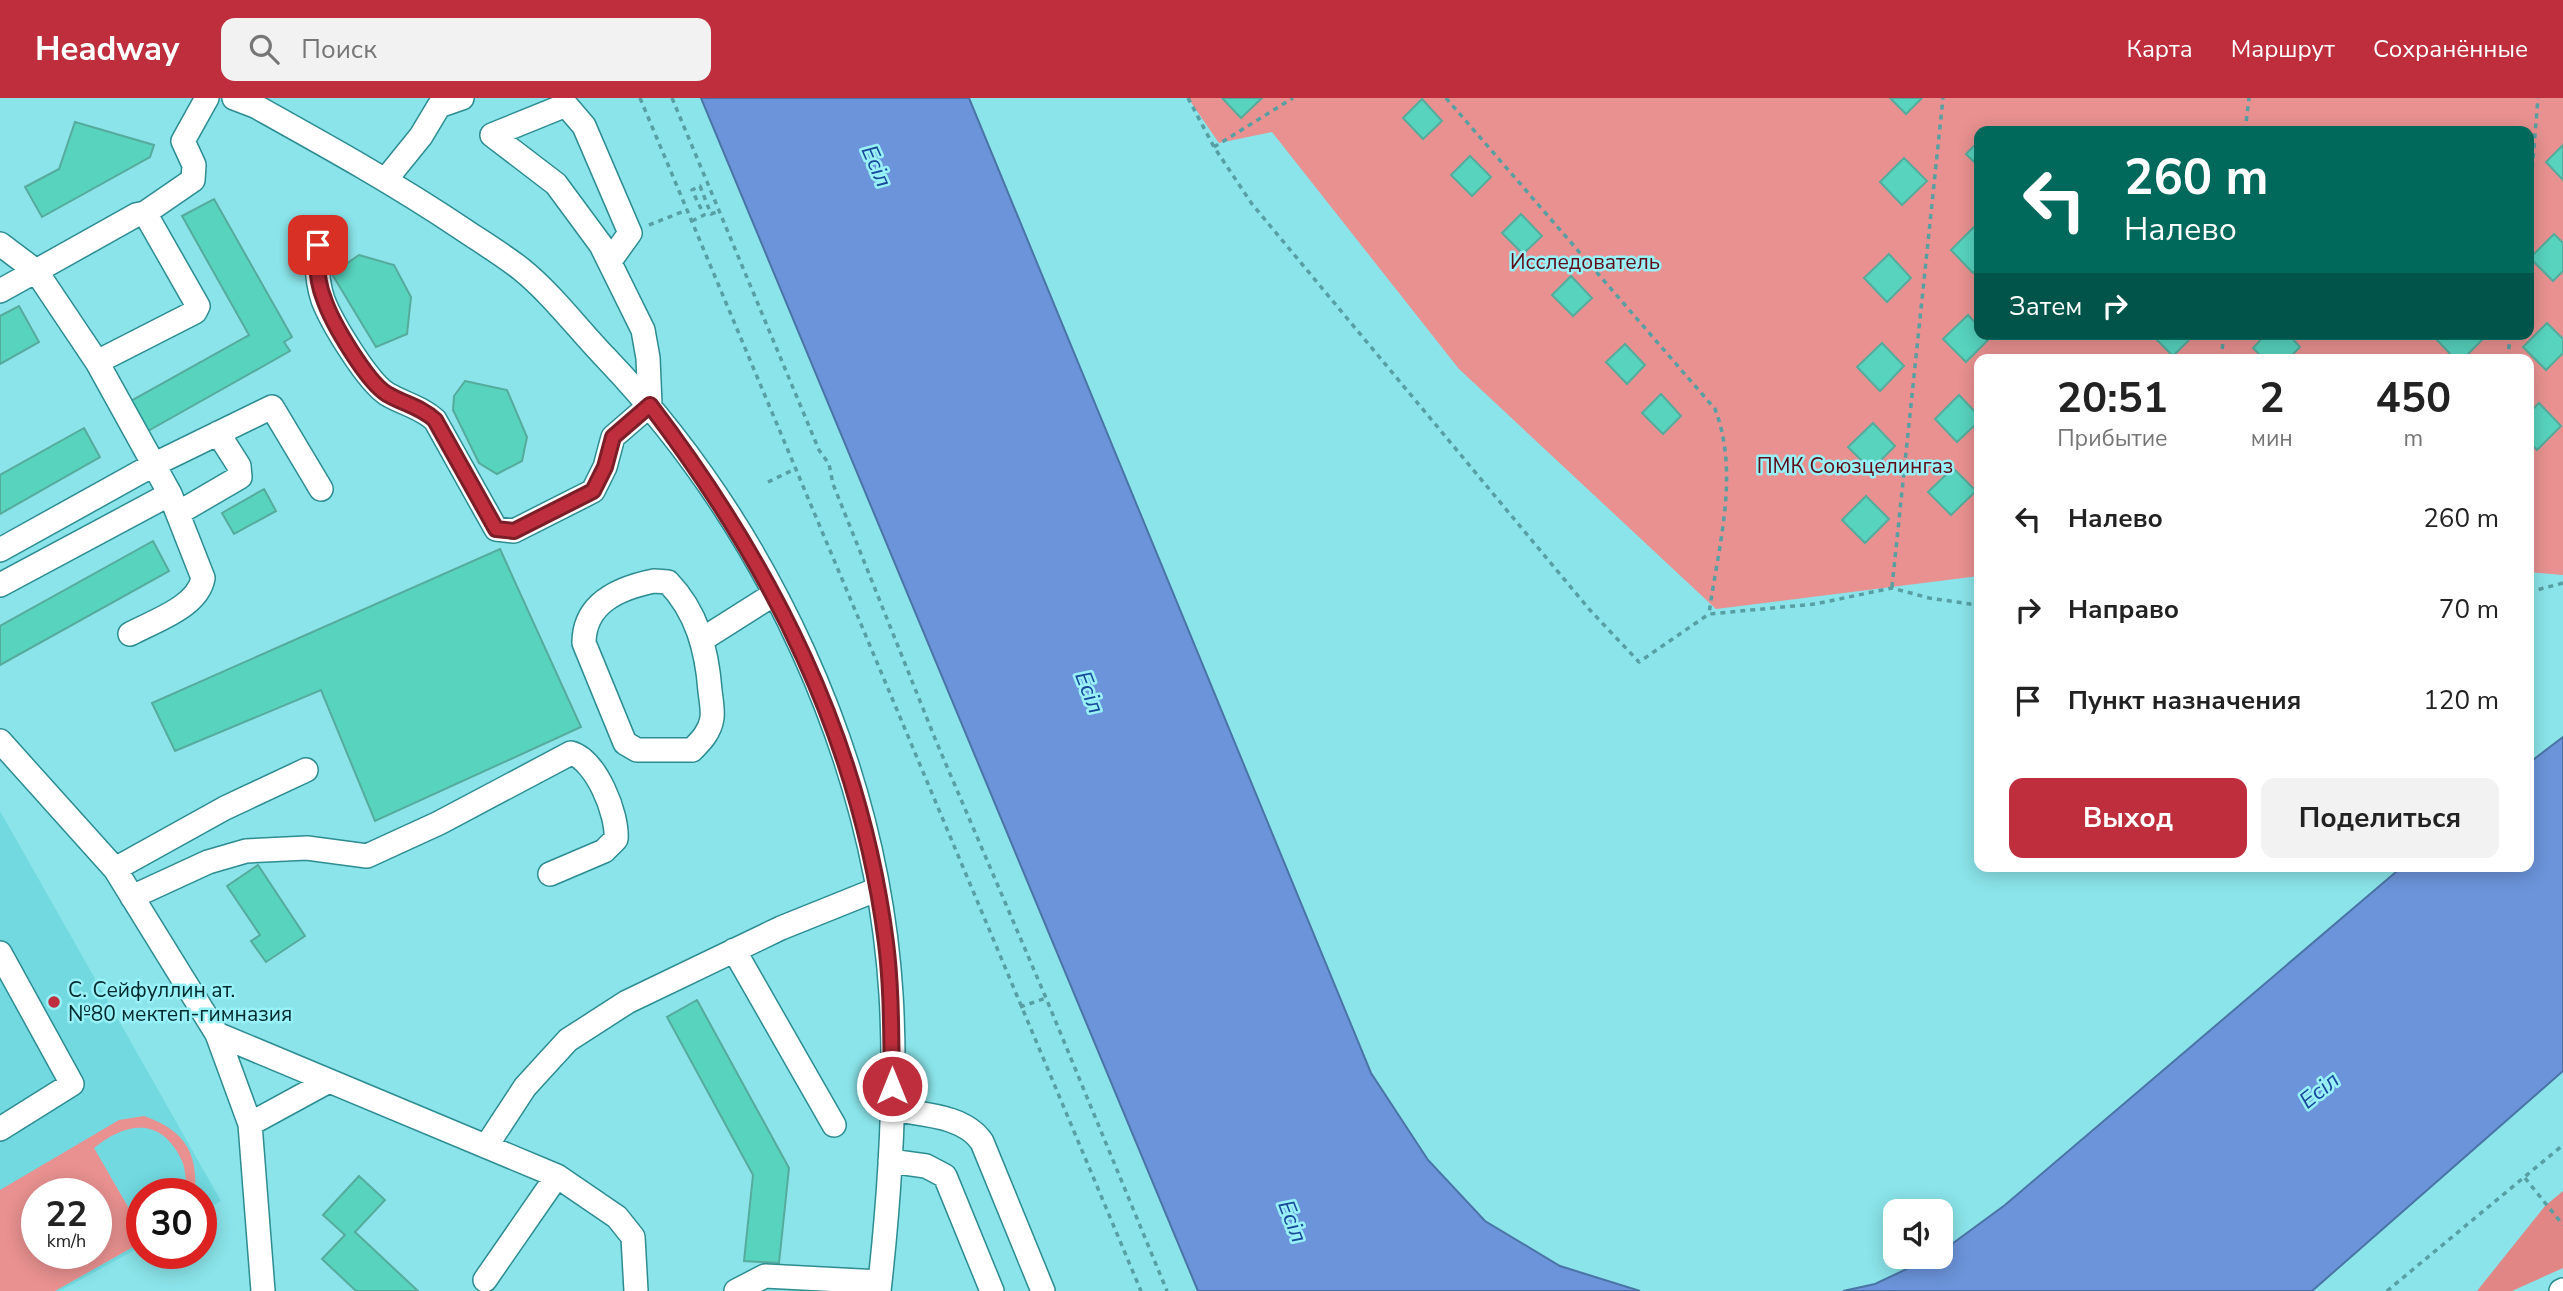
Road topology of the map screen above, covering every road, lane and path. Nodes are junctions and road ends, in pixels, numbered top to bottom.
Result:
1 (207, 98) edge
2 (463, 98) edge
3 (640, 98) edge
4 (672, 98) edge
5 (1188, 98) edge
6 (1293, 98) edge
7 (1446, 98) edge
8 (1943, 98) edge
9 (2249, 98) edge
10 (2538, 98) edge
11 (248, 101) edge
12 (438, 102) edge
13 (2246, 126) edge
14 (1214, 147) junction
15 (2534, 147) edge
16 (387, 178) junction
17 (719, 211) junction
18 (145, 213) junction
19 (692, 221) junction
20 (0, 244) edge
21 (318, 245) dead end
22 (610, 261) junction
23 (36, 271) junction
24 (0, 291) edge
25 (97, 362) junction
26 (650, 405) junction
27 (218, 433) junction
28 (153, 466) junction
29 (797, 468) junction
30 (768, 482) dead end
31 (321, 489) dead end
32 (175, 503) junction
33 (0, 550) edge
34 (2563, 583) edge
35 (0, 585) edge
36 (1892, 588) junction
37 (2534, 591) edge
38 (774, 594) junction
39 (1974, 603) edge
40 (1709, 614) junction
41 (130, 634) dead end
42 (703, 639) junction
43 (0, 741) edge
44 (306, 770) dead end
45 (115, 869) junction
46 (550, 874) dead end
47 (878, 889) junction
48 (132, 897) junction
49 (734, 950) junction
50 (0, 953) edge
51 (1046, 998) junction
52 (1020, 1007) junction
53 (217, 1034) junction
54 (327, 1083) junction
55 (892, 1109) junction
56 (250, 1124) junction
57 (834, 1125) dead end
58 (0, 1129) edge
59 (487, 1145) junction
60 (2563, 1145) edge
61 (890, 1161) junction
62 (557, 1176) junction
63 (2525, 1178) junction
64 (2563, 1225) edge
65 (485, 1280) dead end
66 (880, 1287) edge
67 (263, 1291) edge
68 (636, 1291) edge
69 (736, 1291) edge
70 (992, 1291) edge
71 (1043, 1291) edge
72 (1141, 1291) edge
73 (1167, 1291) edge
74 (2387, 1291) edge

1 - 18 street
2 - 12 street
3 - 19 path
4 - 17 path
5 - 14 path
6 - 14 path
7 - 40 path
8 - 36 path
9 - 13 path
10 - 15 path
11 - 16 street
12 - 16 street
14 - 40 path
16 - 26 street
17 - 19 path
17 - 51 path
18 - 23 street
18 - 25 street
19 - 29 path
20 - 23 street
21 - 26 street
22 - 22 street
22 - 26 street
23 - 24 street
23 - 25 street
25 - 28 street
26 - 38 street
27 - 28 street
27 - 31 street
27 - 32 street
28 - 32 street
28 - 33 street
29 - 30 path
29 - 52 path
32 - 35 street
32 - 41 street
34 - 37 path
36 - 39 path
36 - 40 path
38 - 42 street
38 - 47 street
42 - 42 street
43 - 45 street
44 - 45 street
45 - 48 street
46 - 48 street
47 - 49 street
47 - 55 street
48 - 53 street
49 - 57 street
49 - 59 street
50 - 58 street
51 - 52 path
51 - 73 path
52 - 72 path
53 - 54 street
53 - 56 street
54 - 56 street
54 - 59 street
55 - 61 street
55 - 71 street
56 - 67 street
59 - 62 street
60 - 63 path
61 - 66 street
61 - 70 street
62 - 65 street
62 - 68 street
63 - 64 path
63 - 74 path
66 - 69 street

